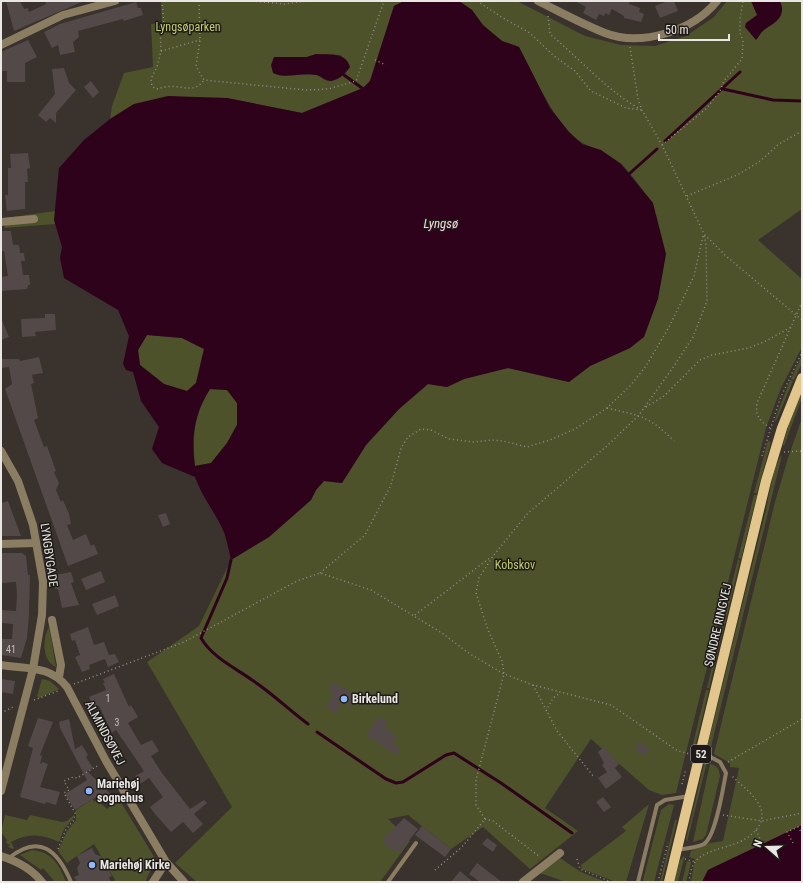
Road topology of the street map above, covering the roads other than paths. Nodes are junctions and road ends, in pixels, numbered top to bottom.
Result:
1 (115, 1) edge
2 (538, 1) edge
3 (717, 1) edge
4 (1, 45) edge
5 (34, 220) dead end
6 (1, 222) edge
7 (802, 378) edge
8 (1, 451) edge
9 (36, 543) junction
10 (1, 544) edge
11 (52, 620) dead end
12 (1, 665) edge
13 (33, 669) junction
14 (59, 678) junction
15 (700, 755) junction
16 (1, 791) edge
17 (690, 796) junction
18 (416, 843) dead end
19 (677, 850) junction
20 (560, 853) dead end
21 (5, 857) edge
22 (166, 862) junction
23 (42, 882) edge
24 (71, 882) edge
25 (154, 882) edge
26 (184, 882) edge
27 (388, 882) edge
28 (523, 882) edge
29 (638, 882) edge
30 (669, 882) edge

1 - 4 street
2 - 3 street
5 - 6 street
7 - 15 main road, SØNDRE RINGVEJ / 52
8 - 9 street, LYNGBYGADE
9 - 10 street
9 - 13 street, LYNGBYGADE
11 - 14 street
12 - 13 street, ALMINDSØVEJ
13 - 14 street, ALMINDSØVEJ
13 - 16 street, LYNGBYGADE
14 - 22 street, ALMINDSØVEJ
15 - 17 main road, SØNDRE RINGVEJ / 52
15 - 19 lane
17 - 19 main road, SØNDRE RINGVEJ / 52
17 - 29 lane
18 - 27 lane
19 - 30 main road, SØNDRE RINGVEJ / 52
20 - 28 street
21 - 23 street
21 - 24 lane
22 - 25 street
22 - 26 street, ALMINDSØVEJ

